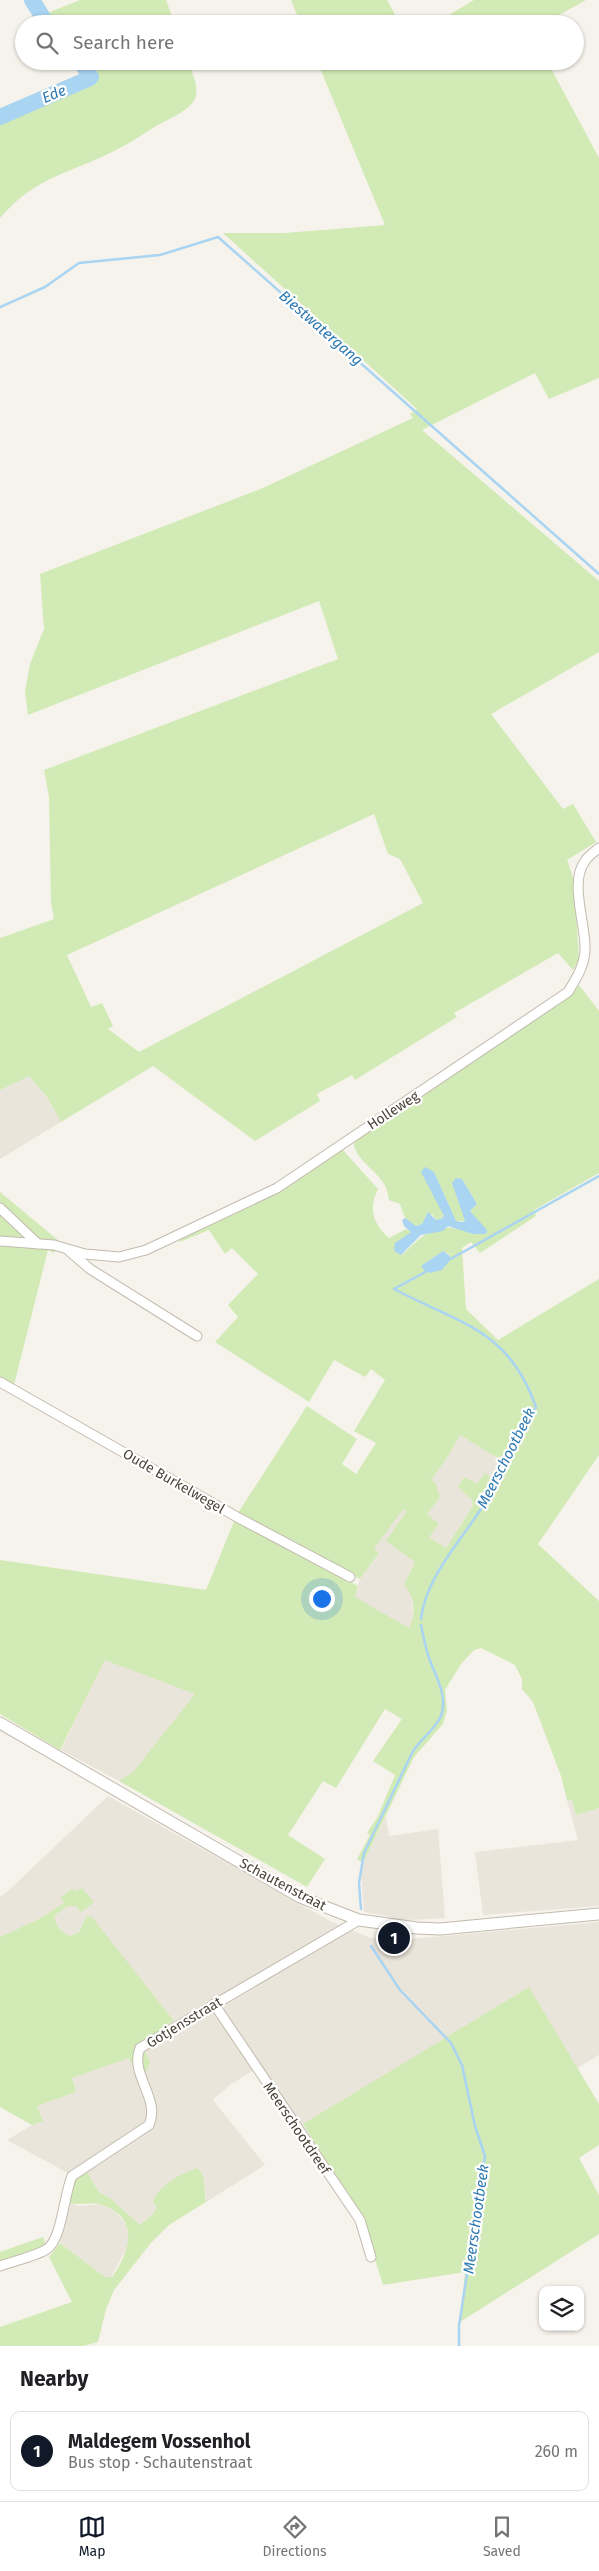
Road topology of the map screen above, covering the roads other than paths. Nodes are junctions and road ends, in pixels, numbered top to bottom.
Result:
1 (599, 848) edge
2 (0, 1208) edge
3 (0, 1241) edge
4 (38, 1244) junction
5 (66, 1248) junction
6 (197, 1336) dead end
7 (0, 1382) edge
8 (350, 1576) dead end
9 (0, 1723) edge
10 (599, 1914) edge
11 (359, 1920) junction
12 (214, 2004) junction
13 (371, 2257) dead end
14 (0, 2266) edge

1 - 5 street, Holleweg
2 - 4 street
3 - 4 street, Holleweg
4 - 5 street, Holleweg
5 - 6 street
7 - 8 street, Oude Burkelwegel
9 - 11 street, Schautenstraat
10 - 11 street, Schautenstraat
11 - 12 street, Gotjensstraat
12 - 13 street, Meerschootdreef
12 - 14 street, Gotjensstraat

